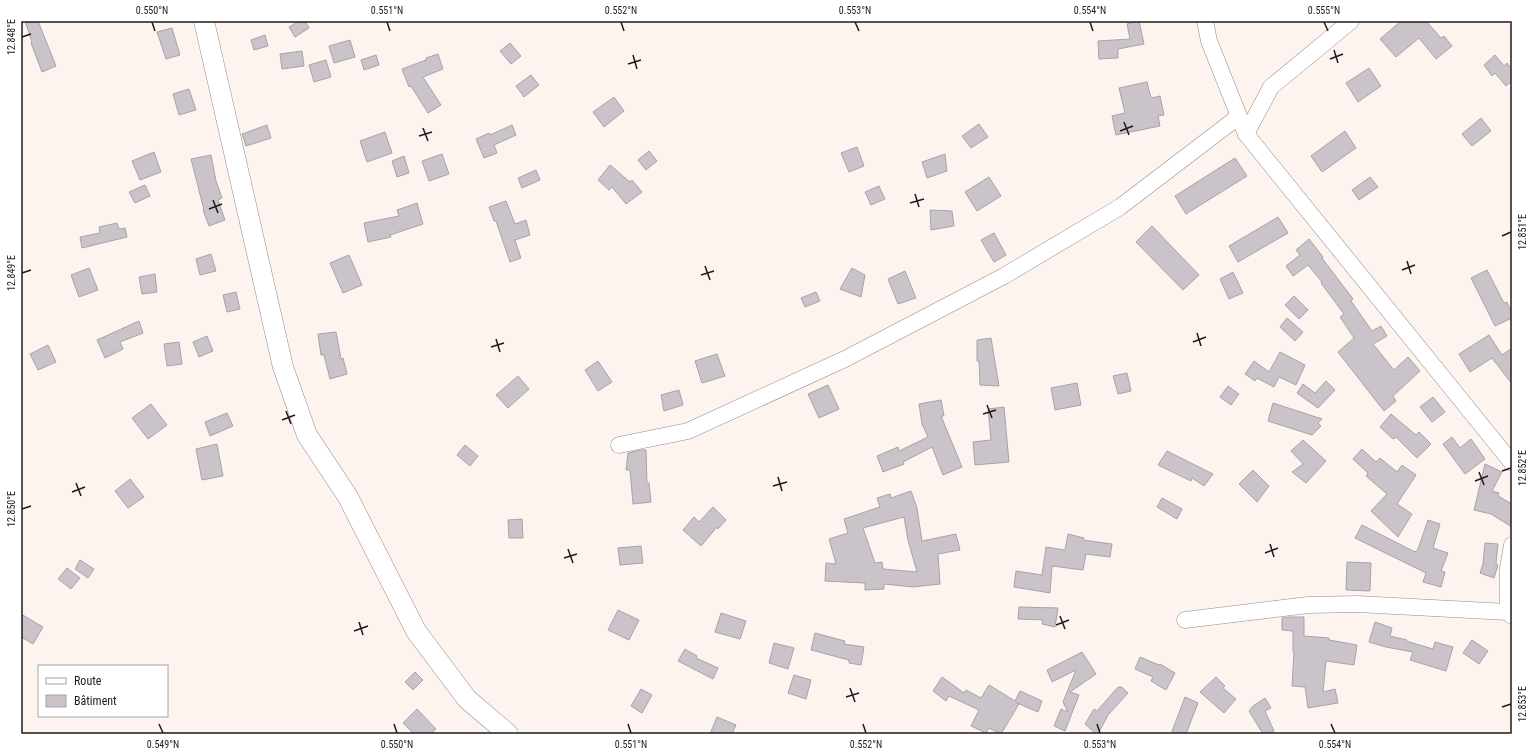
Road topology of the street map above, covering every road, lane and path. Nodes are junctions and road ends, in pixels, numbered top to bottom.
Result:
1 (204, 21) edge
2 (1205, 21) edge
3 (1351, 21) edge
4 (1238, 117) junction
5 (1246, 134) junction
6 (619, 445) dead end
7 (1512, 463) edge
8 (1512, 545) edge
9 (1510, 614) edge
10 (1185, 620) dead end
11 (508, 734) edge

1 - 11 street
2 - 4 street
3 - 5 street
4 - 5 street
4 - 6 street
5 - 7 street
8 - 9 street
9 - 10 street

